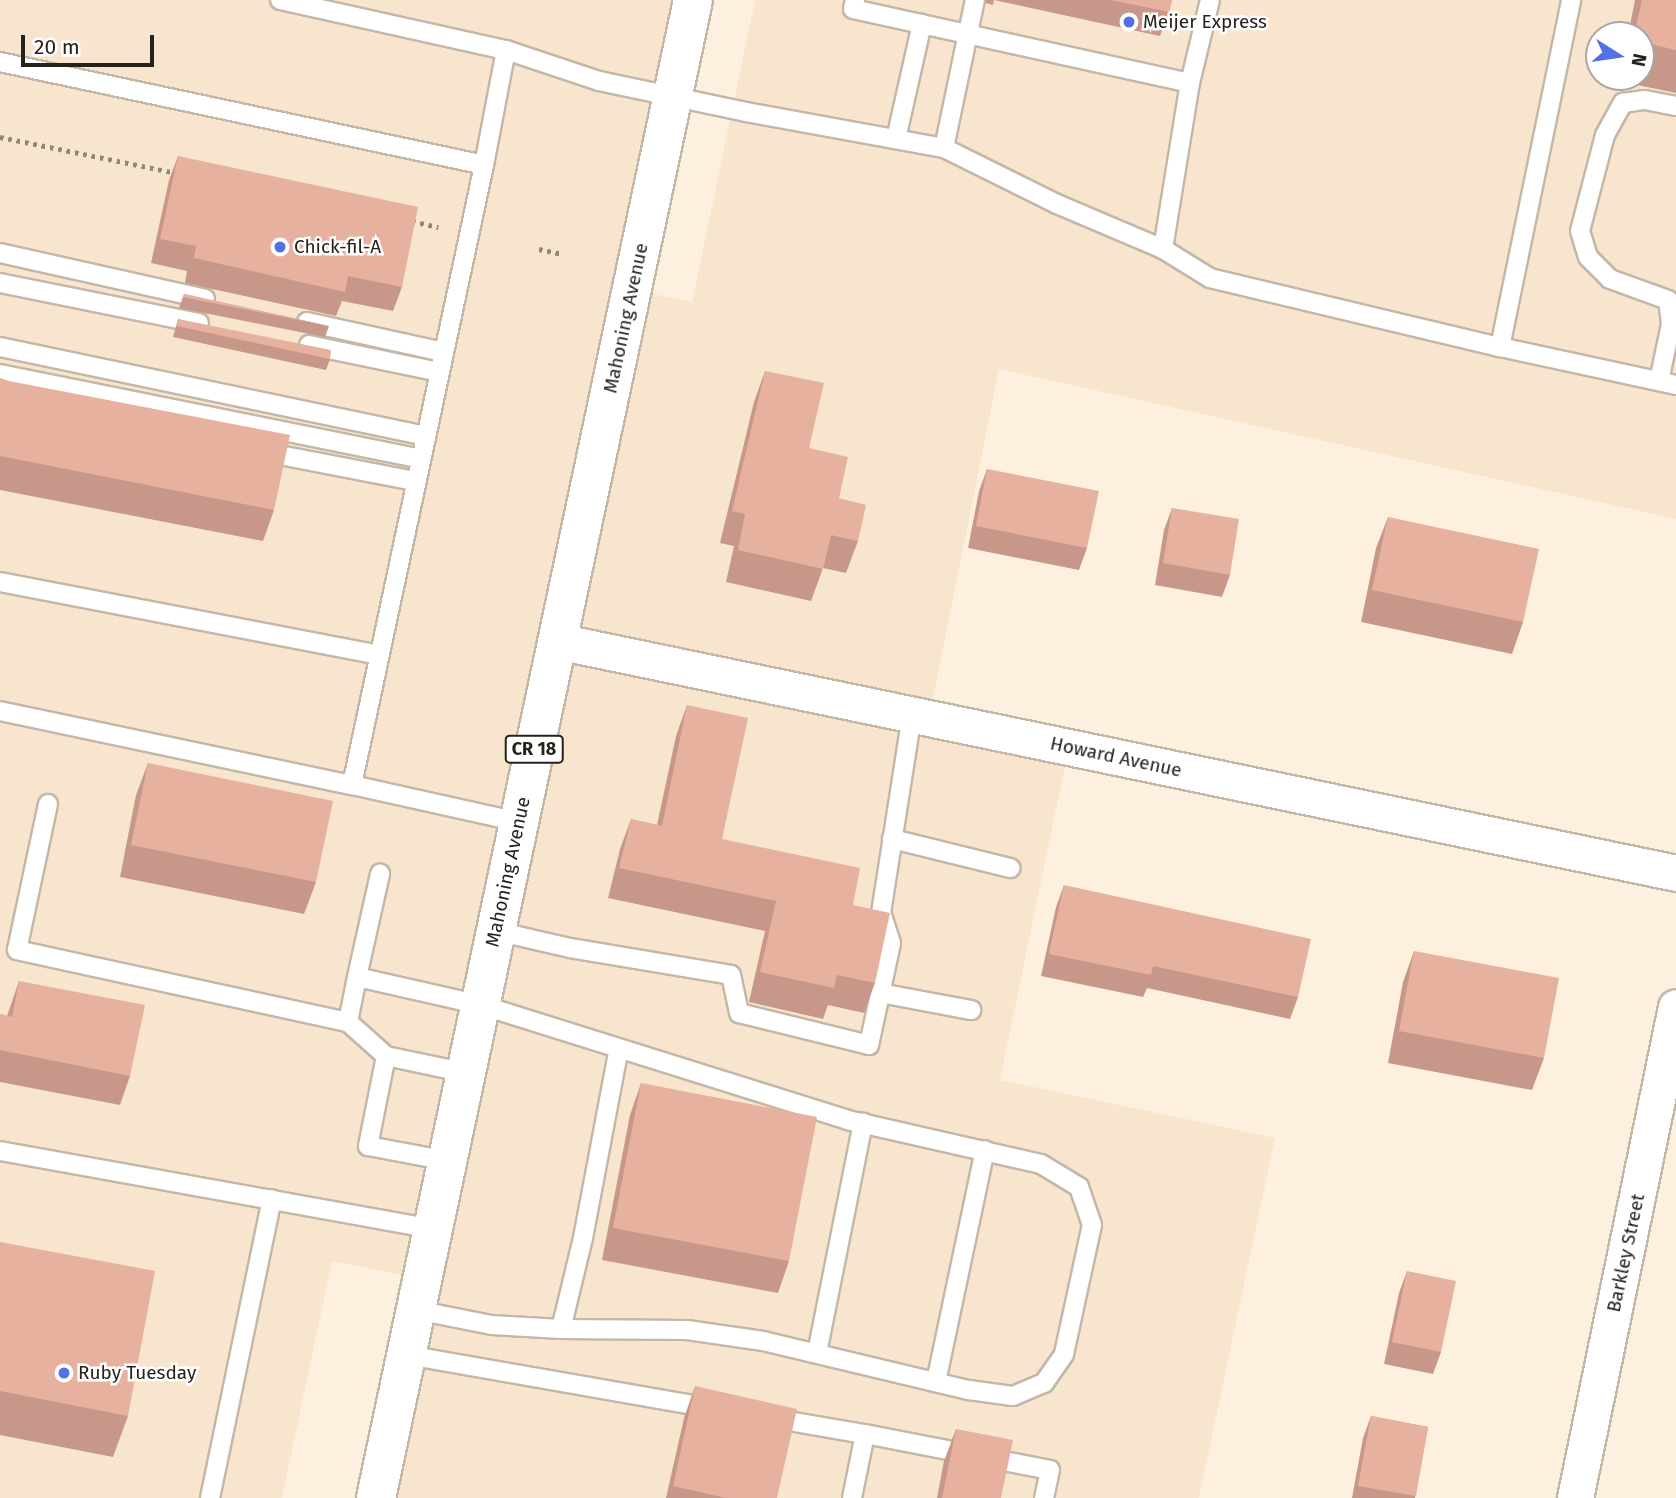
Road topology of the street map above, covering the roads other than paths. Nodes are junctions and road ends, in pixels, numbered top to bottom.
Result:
1 (280, 0) edge
2 (693, 0) edge
3 (855, 0) edge
4 (975, 0) edge
5 (1210, 0) edge
6 (1571, 0) edge
7 (922, 24) junction
8 (967, 34) junction
9 (506, 50) junction
10 (0, 62) edge
11 (1190, 83) junction
12 (673, 95) junction
13 (1676, 106) edge
14 (896, 139) junction
15 (944, 148) junction
16 (484, 165) junction
17 (1163, 249) junction
18 (0, 253) edge
19 (0, 283) edge
20 (216, 301) edge
21 (283, 316) edge
22 (213, 326) edge
23 (293, 342) edge
24 (0, 347) edge
25 (1500, 347) junction
26 (443, 352) junction
27 (439, 372) junction
28 (0, 374) edge
29 (1668, 383) edge
30 (425, 436) junction
31 (241, 448) edge
32 (420, 459) junction
33 (415, 481) junction
34 (0, 582) edge
35 (557, 641) junction
36 (379, 655) junction
37 (0, 711) edge
38 (912, 715) junction
39 (352, 785) junction
40 (48, 804) dead end
41 (519, 822) junction
42 (892, 839) junction
43 (1010, 868) dead end
44 (1676, 873) edge
45 (380, 874) dead end
46 (496, 931) junction
47 (357, 977) junction
48 (880, 992) junction
49 (481, 1005) junction
50 (1676, 1007) edge
51 (971, 1010) dead end
52 (348, 1022) junction
53 (619, 1048) junction
54 (386, 1056) junction
55 (467, 1073) junction
56 (863, 1123) junction
57 (985, 1150) junction
58 (0, 1151) edge
59 (448, 1161) junction
60 (272, 1199) junction
61 (434, 1228) junction
62 (416, 1310) junction
63 (561, 1329) junction
64 (817, 1353) junction
65 (407, 1355) junction
66 (936, 1382) junction
67 (729, 1411) edge
68 (756, 1416) edge
69 (865, 1434) junction
70 (210, 1498) edge
71 (376, 1498) edge
72 (852, 1498) edge
73 (1044, 1498) edge
74 (1575, 1498) edge

1 - 9 lane
2 - 12 main road, Mahoning Avenue / CR 18
3 - 7 lane
4 - 8 lane
5 - 11 lane
6 - 25 lane
7 - 8 lane
7 - 14 lane
8 - 11 lane
8 - 15 lane
9 - 12 lane
9 - 16 lane
10 - 16 lane
11 - 17 lane
12 - 14 lane
12 - 35 main road, Mahoning Avenue / CR 18
13 - 29 lane
14 - 15 lane
15 - 17 lane
16 - 26 lane
17 - 25 lane
18 - 20 lane
19 - 22 lane
21 - 26 lane
23 - 27 lane
24 - 30 lane
25 - 29 lane
26 - 27 lane
27 - 30 lane
28 - 32 lane
30 - 32 lane
31 - 33 lane
32 - 33 lane
33 - 36 lane
34 - 36 lane
35 - 38 street, Howard Avenue
35 - 41 main road, Mahoning Avenue / CR 18
36 - 39 lane
37 - 39 lane
38 - 42 lane
38 - 44 street, Howard Avenue
39 - 41 lane
40 - 52 lane
41 - 46 main road, Mahoning Avenue / CR 18
42 - 43 lane
42 - 48 lane
45 - 47 lane
46 - 48 lane
46 - 49 main road, Mahoning Avenue / CR 18
47 - 49 lane
47 - 52 lane
48 - 51 lane
49 - 53 lane
49 - 55 main road, Mahoning Avenue / CR 18
50 - 74 street, Barkley Street
52 - 54 lane
53 - 56 lane
53 - 63 lane
54 - 55 lane
54 - 59 lane
55 - 59 main road, Mahoning Avenue / CR 18
56 - 57 lane
56 - 64 lane
57 - 66 lane
57 - 66 lane
58 - 60 lane
59 - 61 main road, Mahoning Avenue / CR 18
60 - 61 lane
60 - 70 lane
61 - 62 main road, Mahoning Avenue / CR 18
62 - 63 lane
62 - 65 main road, Mahoning Avenue / CR 18
63 - 64 lane
64 - 66 lane
65 - 67 lane
65 - 71 main road, Mahoning Avenue / CR 18
68 - 69 lane
69 - 72 lane
69 - 73 lane

